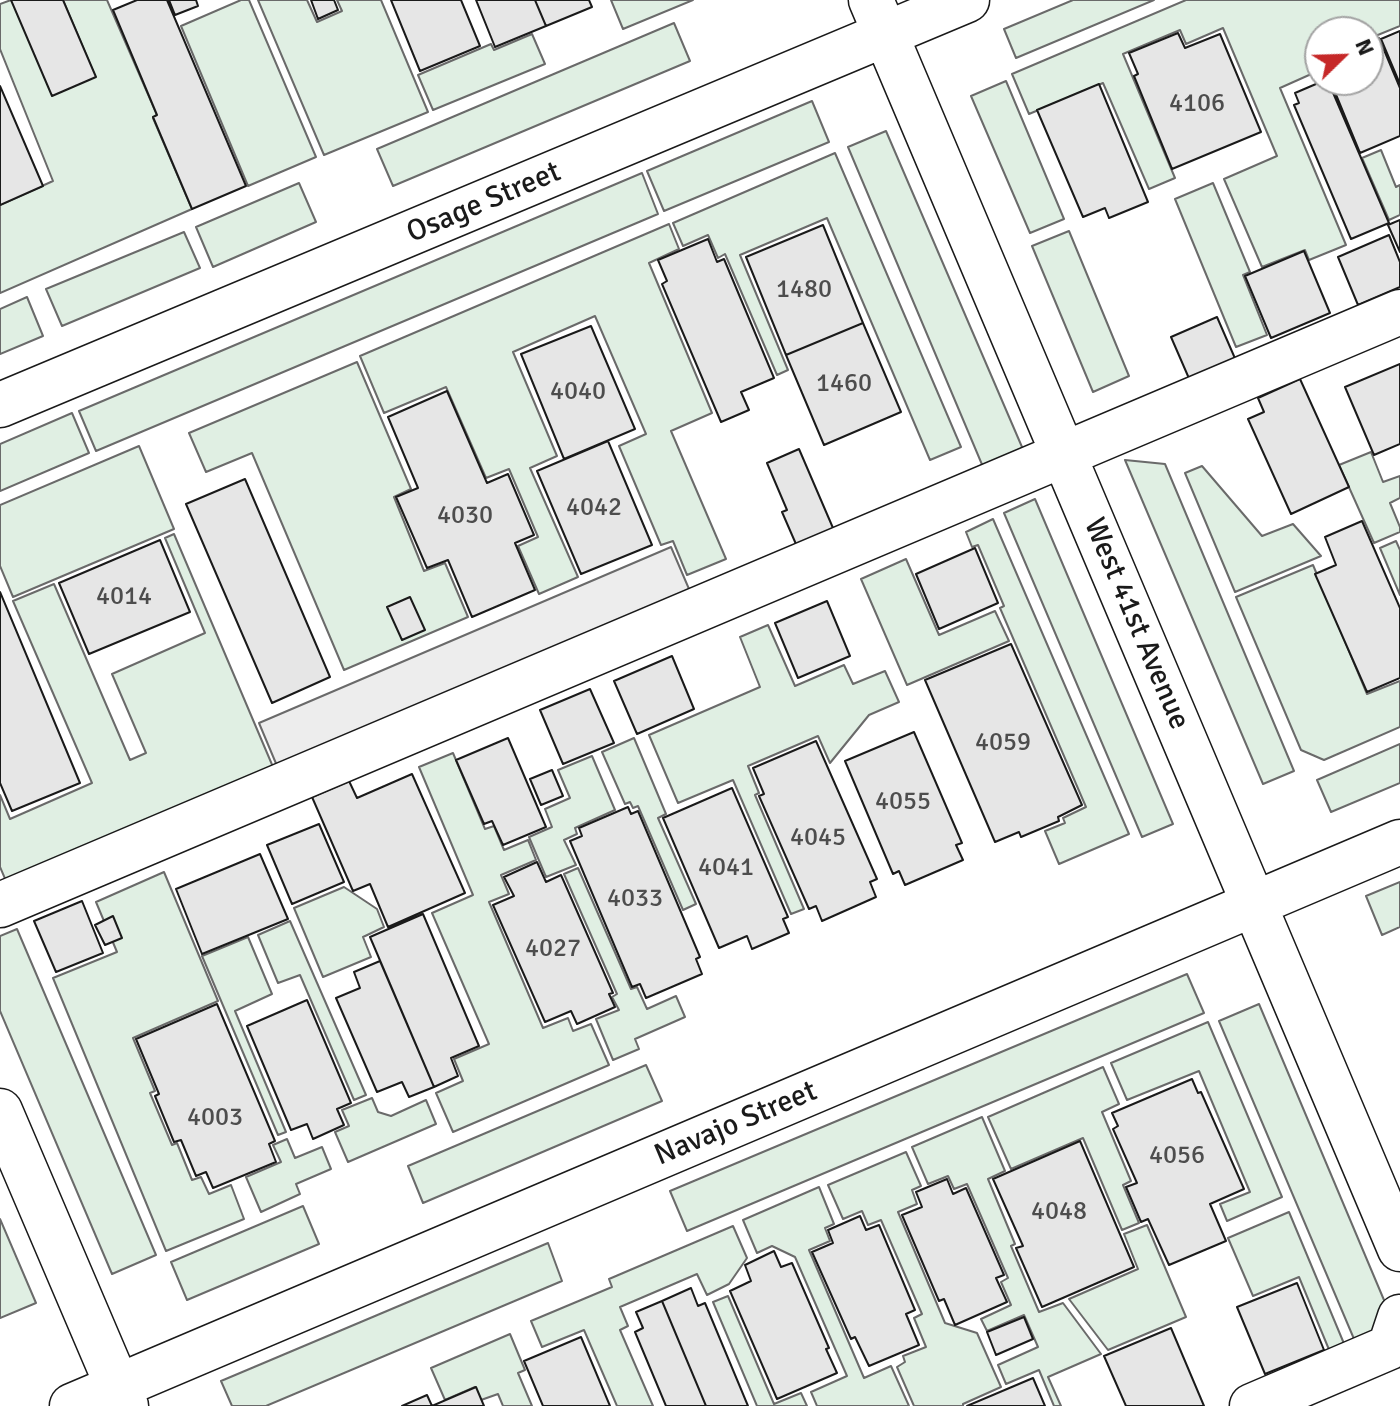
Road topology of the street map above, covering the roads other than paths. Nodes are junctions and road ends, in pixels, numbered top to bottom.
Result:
1 (967, 0) edge
2 (878, 17) edge
3 (1400, 312) edge
4 (0, 405) edge
5 (1064, 454) junction
6 (1400, 842) edge
7 (1254, 903) junction
8 (0, 905) edge
9 (0, 1111) edge
10 (1400, 1249) edge
11 (1400, 1317) edge
12 (122, 1396) edge
13 (72, 1406) edge
14 (1252, 1406) edge

1 - 2 street, Osage Street
2 - 4 street, Osage Street
2 - 5 street, West 41st Avenue
3 - 5 street
5 - 7 street, West 41st Avenue
5 - 8 street
6 - 7 street, Navajo Street
7 - 10 street, West 41st Avenue
7 - 12 street, Navajo Street
9 - 12 street
11 - 14 street
12 - 13 street, Navajo Street

